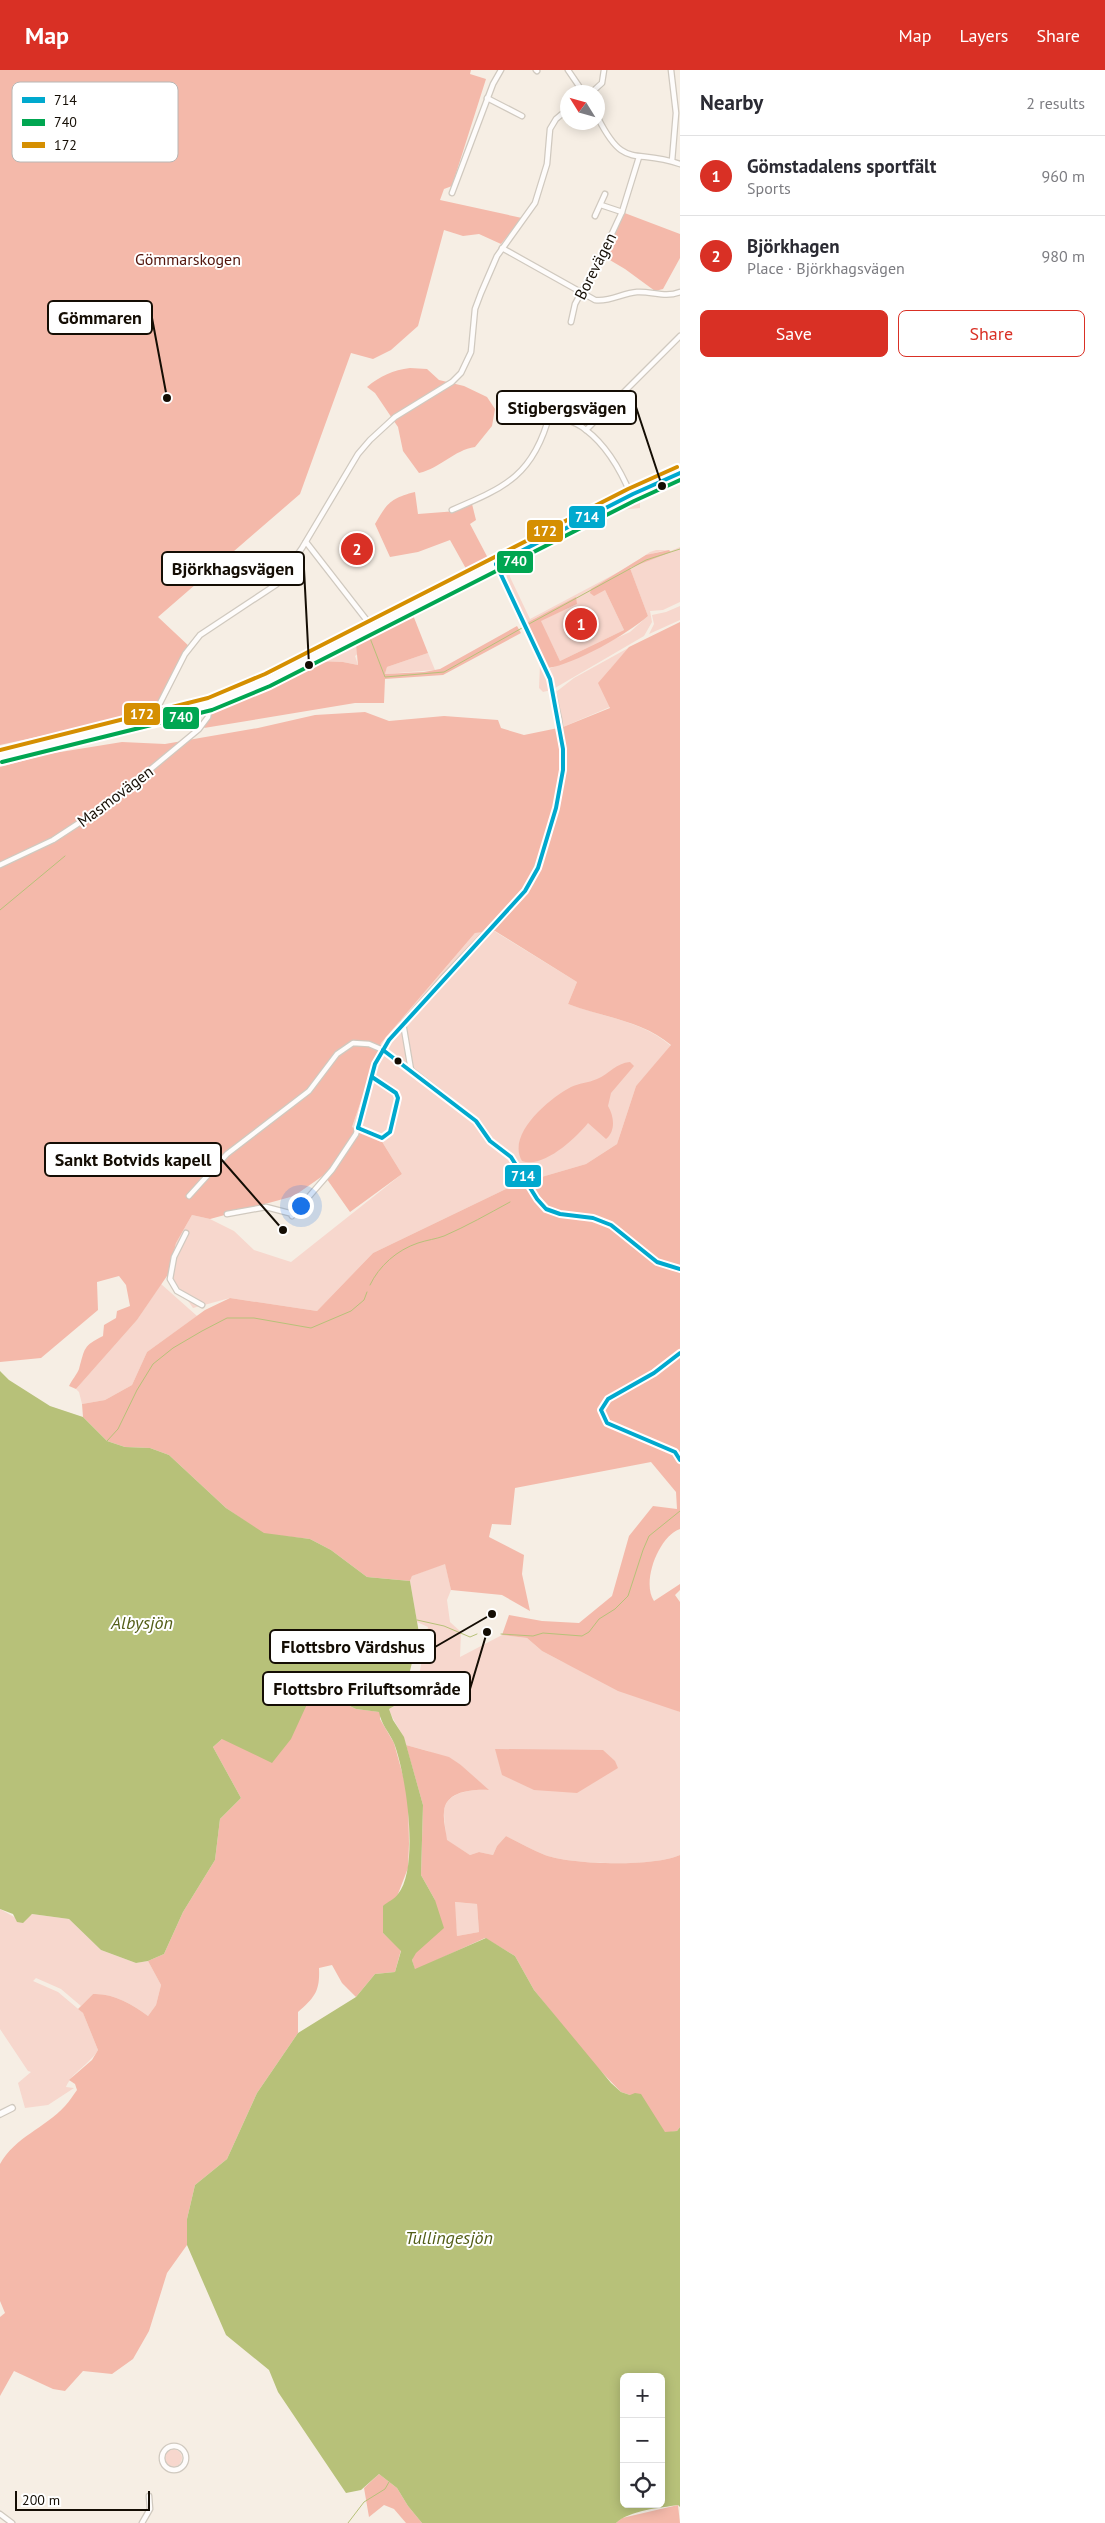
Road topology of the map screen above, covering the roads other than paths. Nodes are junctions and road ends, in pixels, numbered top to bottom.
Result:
1 (500, 70) edge
2 (568, 70) edge
3 (604, 70) edge
4 (671, 70) edge
5 (578, 85) edge
6 (600, 85) edge
7 (487, 98) junction
8 (560, 115) edge
9 (522, 116) dead end
10 (605, 130) edge
11 (677, 130) edge
12 (638, 157) junction
13 (672, 161) junction
14 (680, 164) edge
15 (452, 193) dead end
16 (605, 194) dead end
17 (601, 205) junction
18 (622, 212) junction
19 (595, 216) dead end
20 (502, 248) junction
21 (680, 292) edge
22 (581, 293) junction
23 (571, 322) dead end
24 (680, 336) edge
25 (586, 430) junction
26 (680, 473) edge
27 (631, 495) junction
28 (452, 510) dead end
29 (306, 542) junction
30 (496, 564) junction
31 (372, 627) junction
32 (210, 704) junction
33 (158, 716) junction
34 (0, 756) edge
35 (0, 866) edge
36 (403, 1023) junction
37 (383, 1050) junction
38 (411, 1070) junction
39 (189, 1196) dead end
40 (227, 1214) dead end
41 (186, 1233) dead end
42 (680, 1269) edge
43 (202, 1305) dead end
44 (680, 1353) edge
45 (680, 1460) edge
46 (12, 2108) dead end
47 (0, 2114) edge
48 (167, 2468) joint
49 (149, 2496) dead end
50 (0, 2514) edge
51 (12, 2523) edge
52 (142, 2523) edge

1 - 7 street
2 - 5 street
3 - 6 street
4 - 11 street
7 - 9 street
7 - 15 street
8 - 20 street
10 - 12 street
11 - 13 street
12 - 13 street
12 - 18 street, Borevägen
13 - 14 street
16 - 17 street, Borevägen
17 - 18 street, Borevägen
17 - 19 street, Borevägen
18 - 22 street, Borevägen
20 - 22 street
20 - 29 street
21 - 22 street
22 - 23 street, Borevägen
24 - 25 street
25 - 27 street
25 - 28 street
26 - 27 main road
27 - 30 main road
29 - 31 street
29 - 33 street
30 - 31 main road
30 - 36 street
31 - 32 main road
32 - 33 main road
32 - 35 street, Masmovägen
33 - 34 main road
36 - 37 street
36 - 38 street
37 - 38 street
37 - 39 street
37 - 40 street
38 - 42 street
41 - 43 street
44 - 45 street
46 - 47 street
48 - 48 street
49 - 52 street
50 - 51 street

